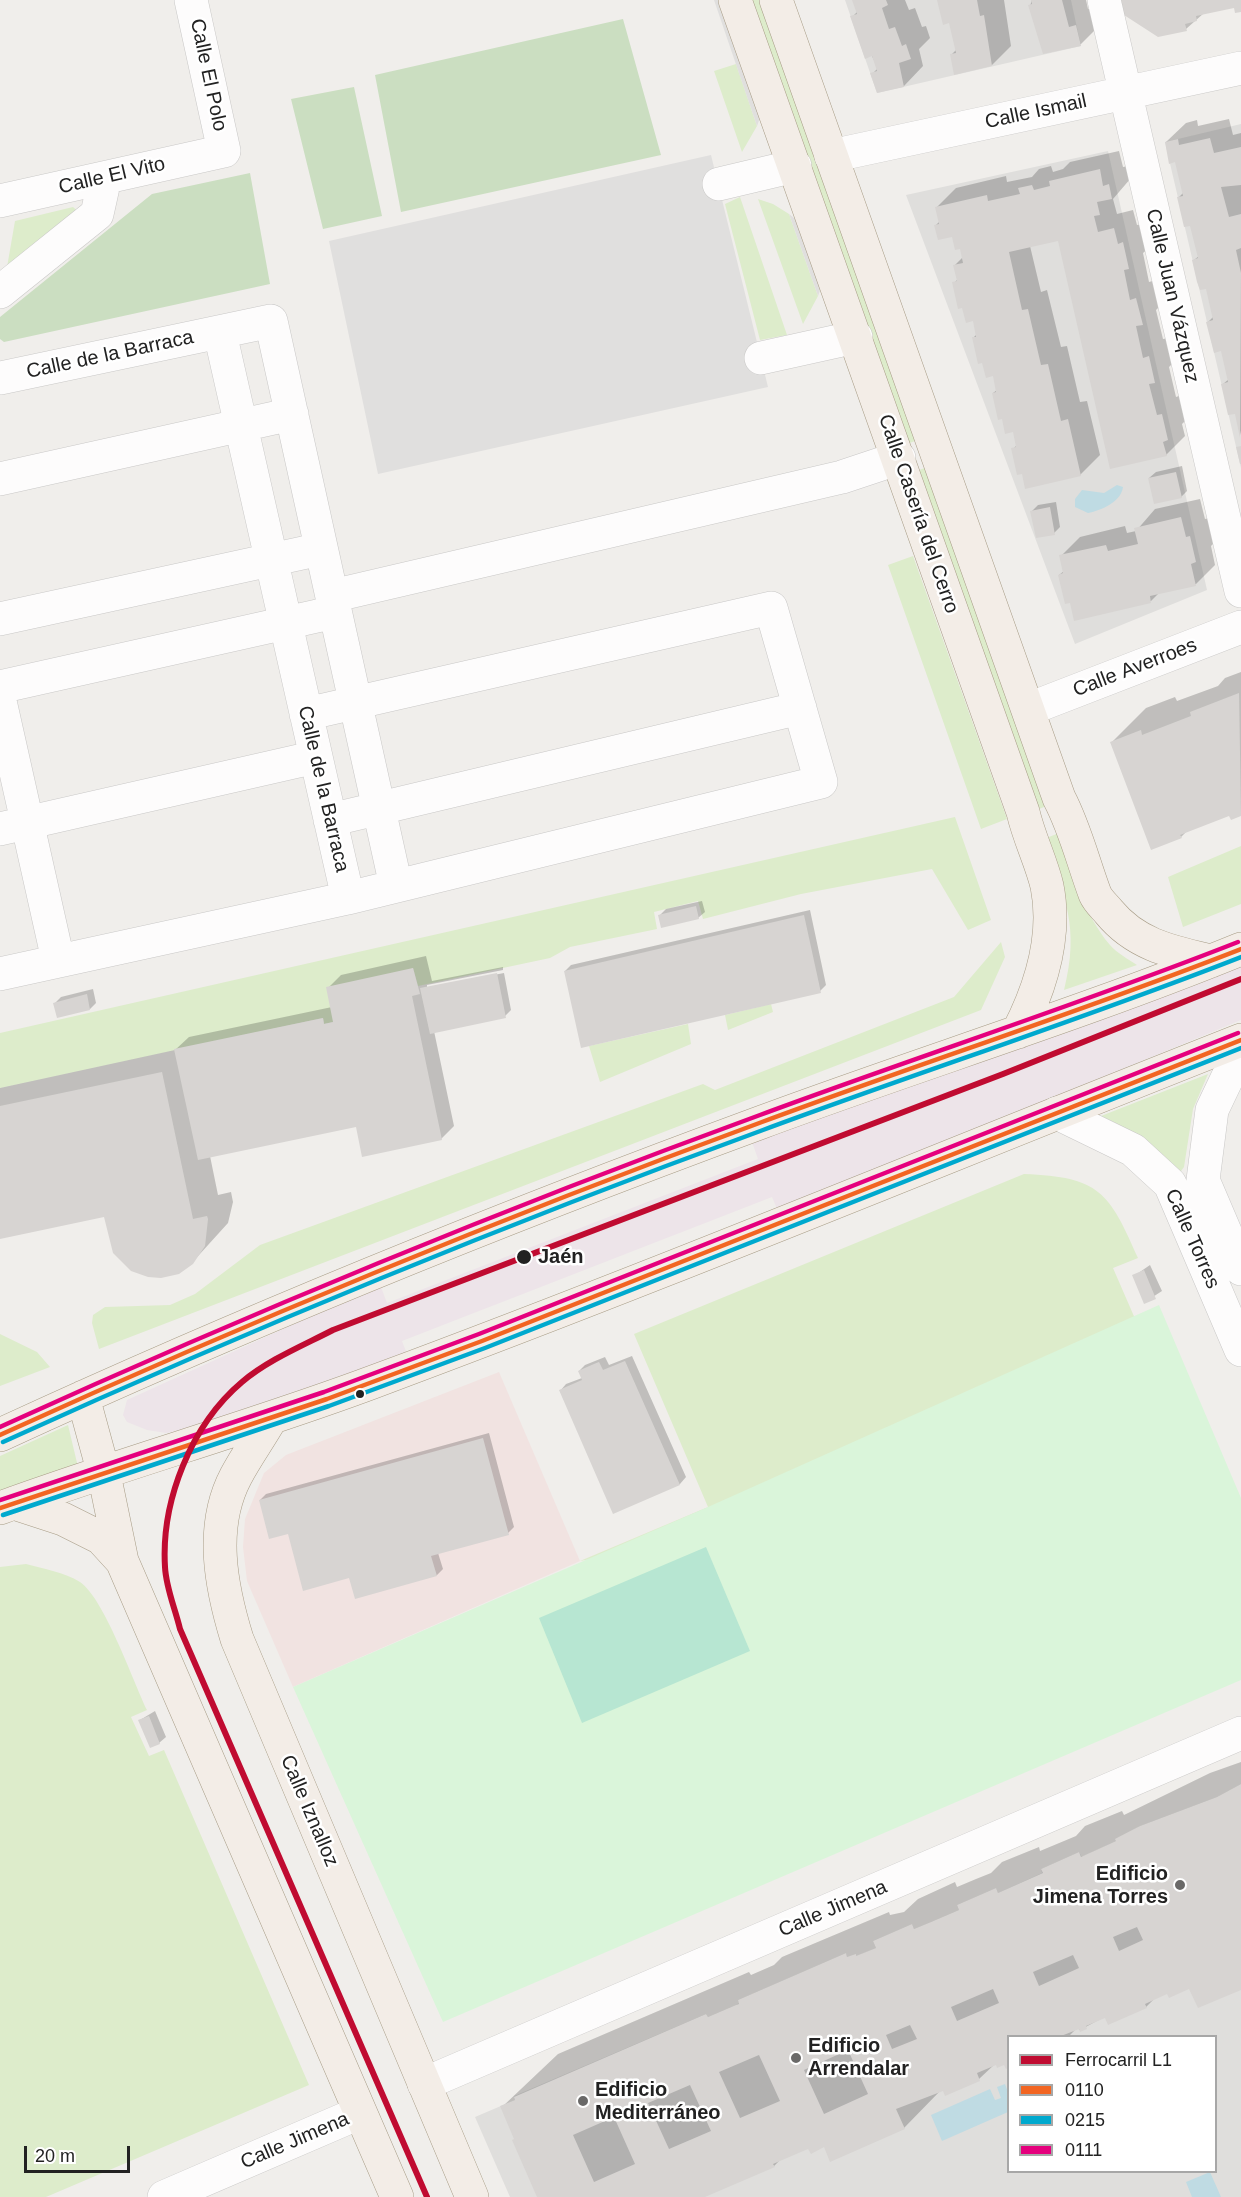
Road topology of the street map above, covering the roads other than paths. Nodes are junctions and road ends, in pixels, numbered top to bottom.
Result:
1 (191, 0) edge
2 (735, 0) edge
3 (776, 0) edge
4 (1104, 0) edge
5 (1241, 68) edge
6 (1126, 93) junction
7 (224, 151) joint
8 (831, 156) junction
9 (795, 166) junction
10 (105, 178) junction
11 (718, 183) dead end
12 (0, 201) edge
13 (0, 292) edge
14 (220, 333) junction
15 (856, 337) junction
16 (761, 358) dead end
17 (0, 378) edge
18 (292, 414) junction
19 (241, 426) junction
20 (898, 458) junction
21 (0, 479) edge
22 (321, 549) junction
23 (271, 561) junction
24 (1241, 591) edge
25 (333, 604) junction
26 (0, 619) edge
27 (286, 624) junction
28 (1241, 627) edge
29 (0, 687) edge
30 (0, 701) edge
31 (355, 703) junction
32 (800, 708) junction
33 (1029, 709) junction
34 (306, 714) junction
35 (316, 757) junction
36 (379, 809) junction
37 (330, 820) junction
38 (14, 826) edge
39 (396, 886) junction
40 (348, 898) junction
41 (1241, 949) edge
42 (58, 960) junction
43 (1211, 961) junction
44 (0, 974) edge
45 (1018, 1032) junction
46 (1241, 1040) edge
47 (1241, 1049) edge
48 (1057, 1113) junction
49 (1241, 1269) edge
50 (1241, 1350) edge
51 (83, 1397) junction
52 (270, 1420) junction
53 (0, 1435) edge
54 (104, 1474) junction
55 (7, 1506) edge
56 (122, 1561) junction
57 (1241, 1733) edge
58 (424, 2084) junction
59 (359, 2113) junction
60 (164, 2197) edge
61 (397, 2197) edge
62 (472, 2197) edge

1 - 7 street, Calle El Polo
2 - 9 main road, Calle Casería del Cerro
3 - 8 main road, Calle Casería del Cerro
4 - 6 street, Calle Juan Vázquez
5 - 6 street, Calle Ismail
6 - 8 street, Calle Ismail
6 - 24 street, Calle Juan Vázquez
7 - 10 street, Calle El Vito
8 - 33 main road, Calle Casería del Cerro
9 - 11 street
9 - 15 main road, Calle Casería del Cerro
10 - 12 street, Calle El Vito
10 - 13 street
14 - 17 street, Calle de la Barraca
14 - 18 street, Calle de la Barraca
14 - 19 street, Calle de la Barraca
15 - 16 street
15 - 20 main road, Calle Casería del Cerro
18 - 19 street
18 - 22 street
19 - 21 street
19 - 23 street, Calle de la Barraca
20 - 25 street
20 - 45 main road, Calle Casería del Cerro
22 - 23 street
22 - 25 street
23 - 26 street
23 - 27 street, Calle de la Barraca
25 - 27 street
25 - 31 street
27 - 29 street
27 - 34 street, Calle de la Barraca
28 - 33 street, Calle Averroes
30 - 38 street
31 - 32 street
31 - 34 street
31 - 36 street
32 - 36 street
32 - 39 street
33 - 43 main road, Calle Casería del Cerro
34 - 35 street, Calle de la Barraca
35 - 37 street, Calle de la Barraca
35 - 38 street
36 - 37 street
36 - 39 street
37 - 40 street, Calle de la Barraca
38 - 42 street
39 - 40 street
40 - 42 street, Calle de la Barraca
41 - 43 main road
42 - 44 street, Calle de la Barraca
43 - 45 main road
45 - 51 main road
46 - 48 main road
47 - 49 street, Calle Torres
48 - 50 street, Calle Torres
48 - 52 main road
51 - 53 main road
51 - 54 main road
52 - 54 main road
52 - 58 main road, Calle Iznalloz
54 - 55 main road
54 - 56 main road
55 - 56 main road
56 - 59 main road
57 - 58 street, Calle Jimena
58 - 62 main road, Calle Iznalloz
59 - 60 street, Calle Jimena
59 - 61 main road

